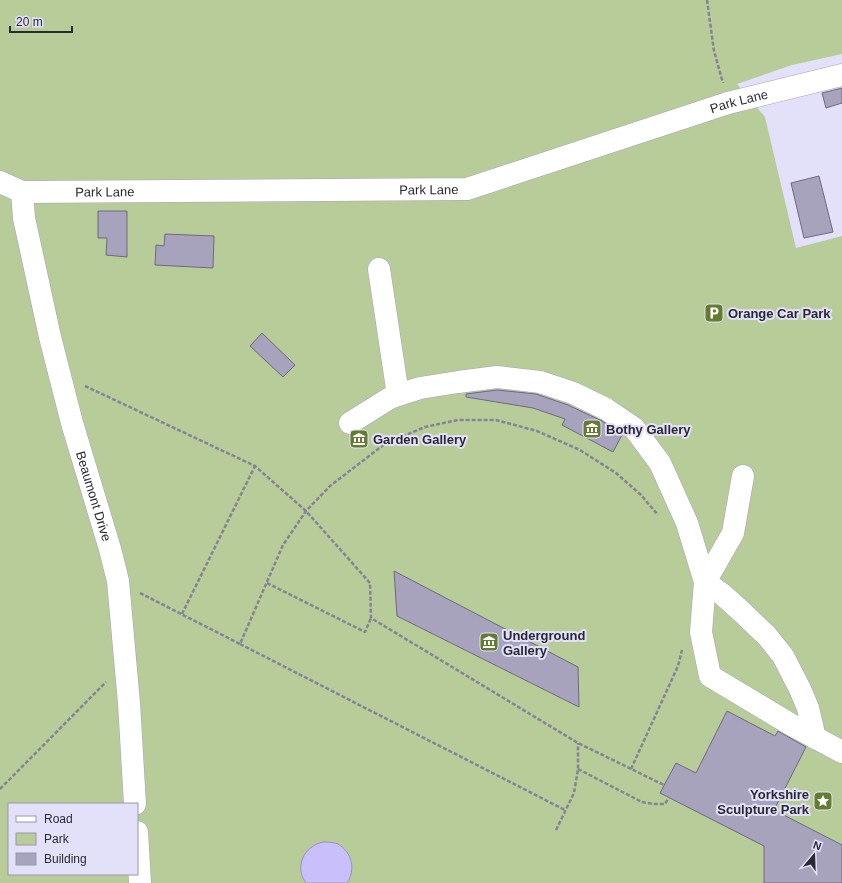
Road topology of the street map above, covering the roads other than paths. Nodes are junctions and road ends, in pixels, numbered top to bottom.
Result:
1 (842, 75) edge
2 (0, 182) edge
3 (22, 192) junction
4 (379, 269) dead end
5 (398, 395) junction
6 (350, 423) dead end
7 (743, 476) dead end
8 (705, 582) junction
9 (815, 738) junction
10 (842, 752) edge
11 (135, 803) edge
12 (138, 849) edge
13 (140, 883) edge

1 - 3 street, Park Lane
2 - 3 street, Park Lane
3 - 11 street, Beaumont Drive
4 - 5 street
5 - 6 street
5 - 8 street
7 - 8 street
8 - 9 street
8 - 9 street
9 - 10 street
12 - 13 street

